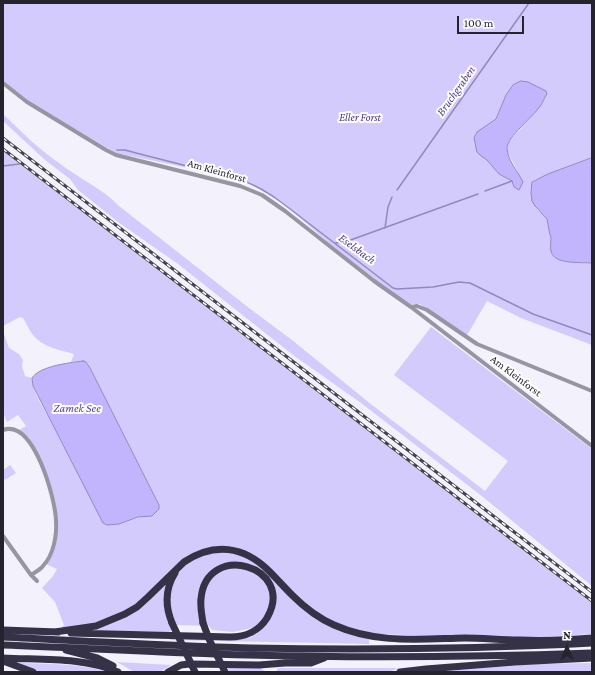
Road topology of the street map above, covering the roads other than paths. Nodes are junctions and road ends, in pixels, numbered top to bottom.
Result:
1 (3, 83) edge
2 (411, 307) junction
3 (434, 316) junction
4 (429, 321) junction
5 (592, 391) edge
6 (3, 430) edge
7 (592, 446) edge
8 (3, 536) edge
9 (178, 568) junction
10 (31, 575) junction
11 (37, 581) dead end
12 (3, 630) edge
13 (55, 632) junction
14 (3, 637) edge
15 (592, 638) edge
16 (592, 644) edge
17 (3, 645) edge
18 (56, 647) junction
19 (592, 653) edge
20 (328, 656) junction
21 (3, 658) edge
22 (592, 658) edge
23 (3, 661) edge
24 (33, 672) edge
25 (118, 672) edge
26 (123, 672) edge
27 (168, 672) edge
28 (195, 672) edge
29 (225, 672) edge
30 (400, 672) edge

1 - 2 street, Am Kleinforst
2 - 3 street, Am Kleinforst
2 - 4 street, Am Kleinforst
3 - 4 street
3 - 5 street, Am Kleinforst
4 - 7 street, Am Kleinforst
6 - 10 street
8 - 10 street
9 - 13 highway
9 - 15 highway
9 - 28 highway, bridge
10 - 11 street
12 - 13 highway
13 - 29 highway, bridge
14 - 16 highway
17 - 18 highway
18 - 20 highway
18 - 26 highway
19 - 20 highway
20 - 27 highway
21 - 25 highway
22 - 30 highway
23 - 24 highway

